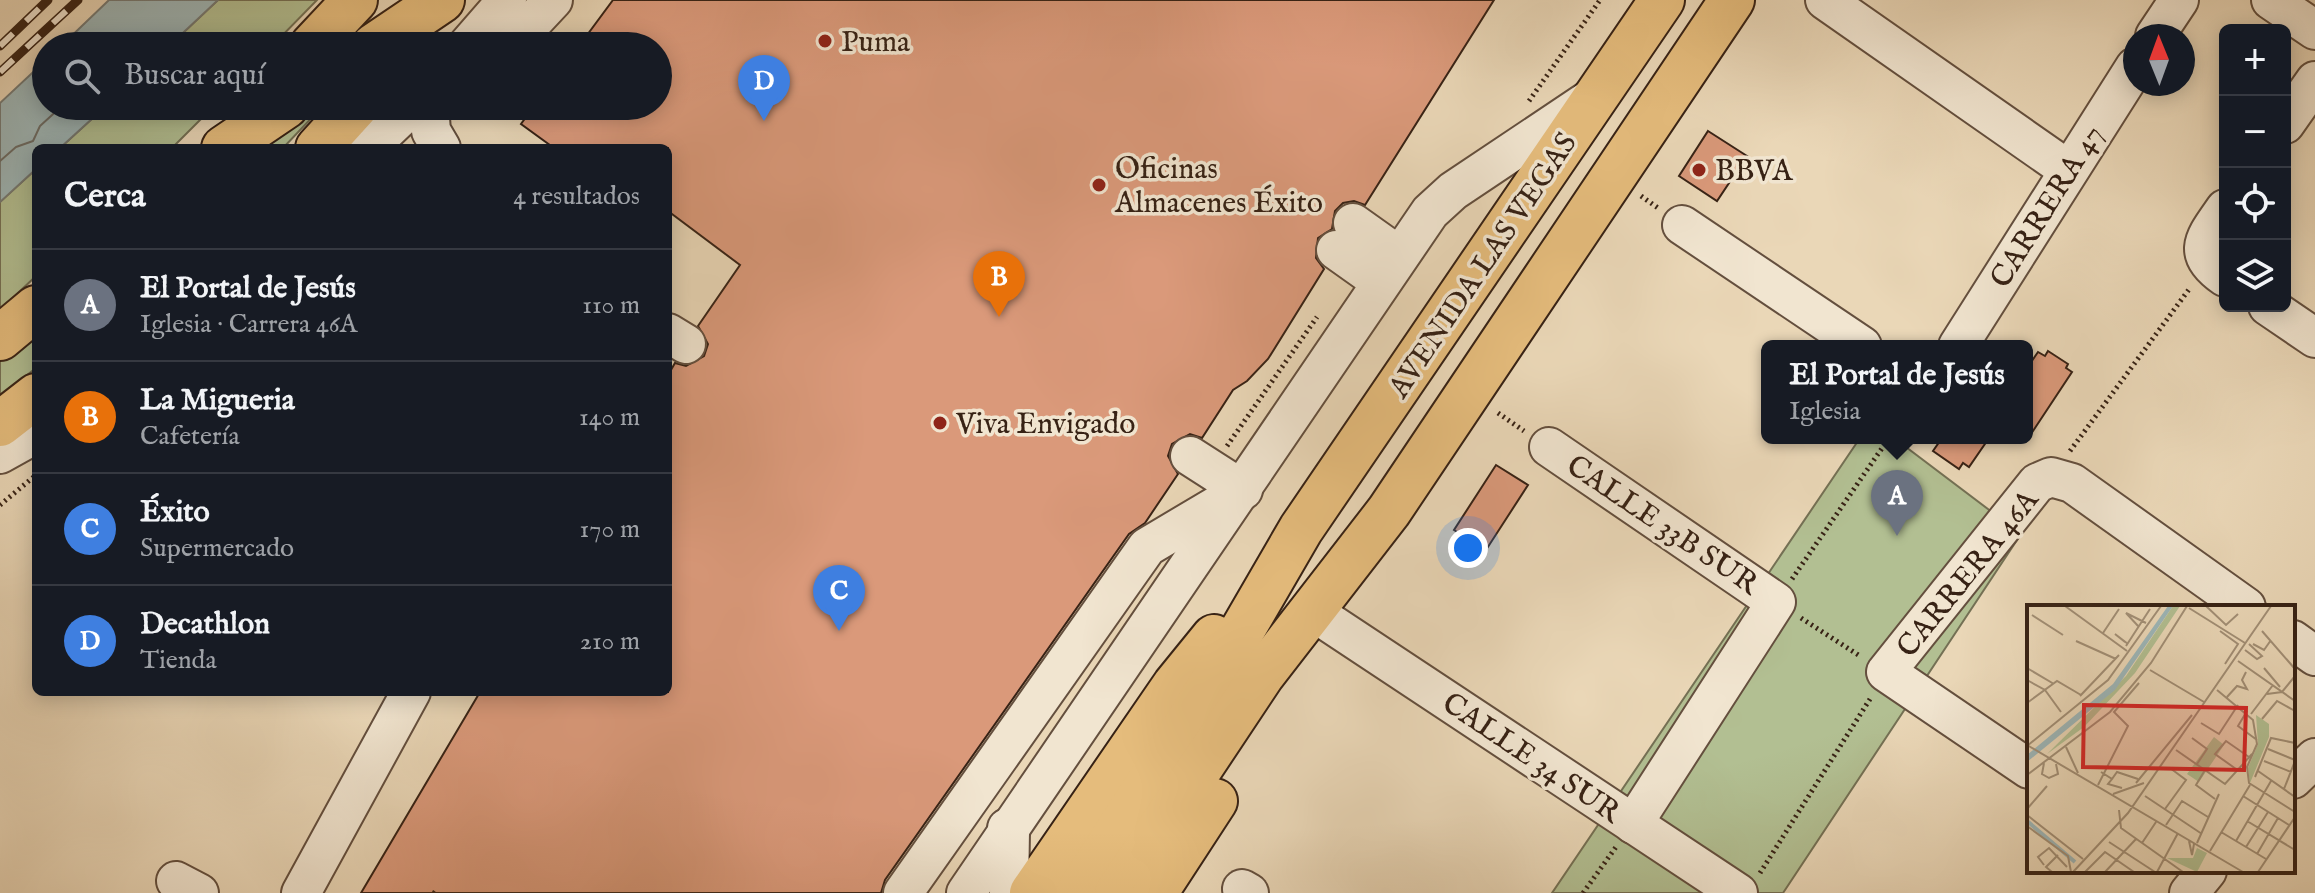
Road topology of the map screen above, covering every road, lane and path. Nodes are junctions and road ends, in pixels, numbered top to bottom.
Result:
1 (355, 0) edge
2 (445, 0) edge
3 (507, 0) edge
4 (553, 0) edge
5 (1600, 0) edge
6 (1662, 0) edge
7 (1732, 0) edge
8 (1825, 0) edge
9 (2179, 0) edge
10 (2271, 0) edge
11 (2163, 24) edge
12 (2315, 30) edge
13 (325, 32) edge
14 (396, 32) edge
15 (419, 32) edge
16 (479, 32) edge
17 (523, 32) edge
18 (2315, 81) edge
19 (2123, 85) edge
20 (1598, 94) junction
21 (1524, 108) dead end
22 (2291, 115) edge
23 (238, 120) edge
24 (265, 120) edge
25 (343, 120) edge
26 (397, 120) edge
27 (430, 120) edge
28 (215, 144) edge
29 (230, 144) edge
30 (322, 144) edge
31 (372, 144) edge
32 (439, 144) edge
33 (2067, 169) junction
34 (2219, 218) edge
35 (1682, 225) dead end
36 (1344, 237) dead end
37 (2212, 265) edge
38 (1390, 268) junction
39 (32, 311) edge
40 (2277, 312) edge
41 (0, 338) edge
42 (2315, 338) edge
43 (1853, 340) edge
44 (1962, 340) edge
45 (32, 399) edge
46 (0, 424) edge
47 (32, 436) edge
48 (1885, 444) edge
49 (1549, 447) dead end
50 (0, 454) edge
51 (1190, 456) dead end
52 (2051, 477) junction
53 (32, 478) edge
54 (1243, 490) junction
55 (0, 505) edge
56 (1389, 511) junction
57 (1301, 529) junction
58 (1776, 602) junction
59 (2243, 605) edge
60 (1327, 621) junction
61 (2295, 641) edge
62 (2315, 656) edge
63 (1886, 672) junction
64 (409, 696) edge
65 (2315, 758) edge
66 (2027, 768) edge
67 (2295, 777) edge
68 (969, 800) junction
69 (1633, 824) junction
70 (1010, 831) junction
71 (1747, 886) edge
72 (301, 893) edge
73 (903, 893) edge
74 (966, 893) edge
75 (1009, 893) edge
76 (1032, 893) edge
77 (1078, 893) edge
78 (1117, 893) edge
79 (1155, 893) edge
80 (1583, 893) edge

1 - 13 main road
2 - 14 main road
2 - 15 main road
3 - 16 street
4 - 17 street
5 - 21 path
6 - 20 main road, AVENIDA LAS VEGAS
7 - 56 main road, AVENIDA LAS VEGAS
8 - 33 street
9 - 11 street
10 - 12 street
18 - 22 street
19 - 33 street, CARRERA 47
20 - 38 street
20 - 57 main road, AVENIDA LAS VEGAS
23 - 28 main road
24 - 29 main road
25 - 30 main road
26 - 31 street
27 - 32 street
33 - 44 street, CARRERA 47
34 - 37 street
35 - 43 street
36 - 38 street
37 - 52 path
38 - 54 street
39 - 41 main road
40 - 42 street
45 - 46 main road
47 - 50 street
48 - 58 path
49 - 58 street, CALLE 33B SUR
51 - 54 street
52 - 59 street
52 - 63 street, CARRERA 46A
53 - 55 path
54 - 68 street
54 - 70 street
56 - 60 main road, AVENIDA LAS VEGAS
56 - 78 main road, AVENIDA LAS VEGAS
57 - 76 main road, AVENIDA LAS VEGAS
57 - 77 main road, AVENIDA LAS VEGAS
58 - 63 path
58 - 69 street
60 - 69 street, CALLE 34 SUR
60 - 79 main road, AVENIDA LAS VEGAS
61 - 62 street
63 - 66 street
63 - 71 path
64 - 72 street
65 - 67 street
68 - 70 street
68 - 73 street
69 - 71 street, CALLE 34 SUR
69 - 80 path
70 - 74 street
70 - 75 street

